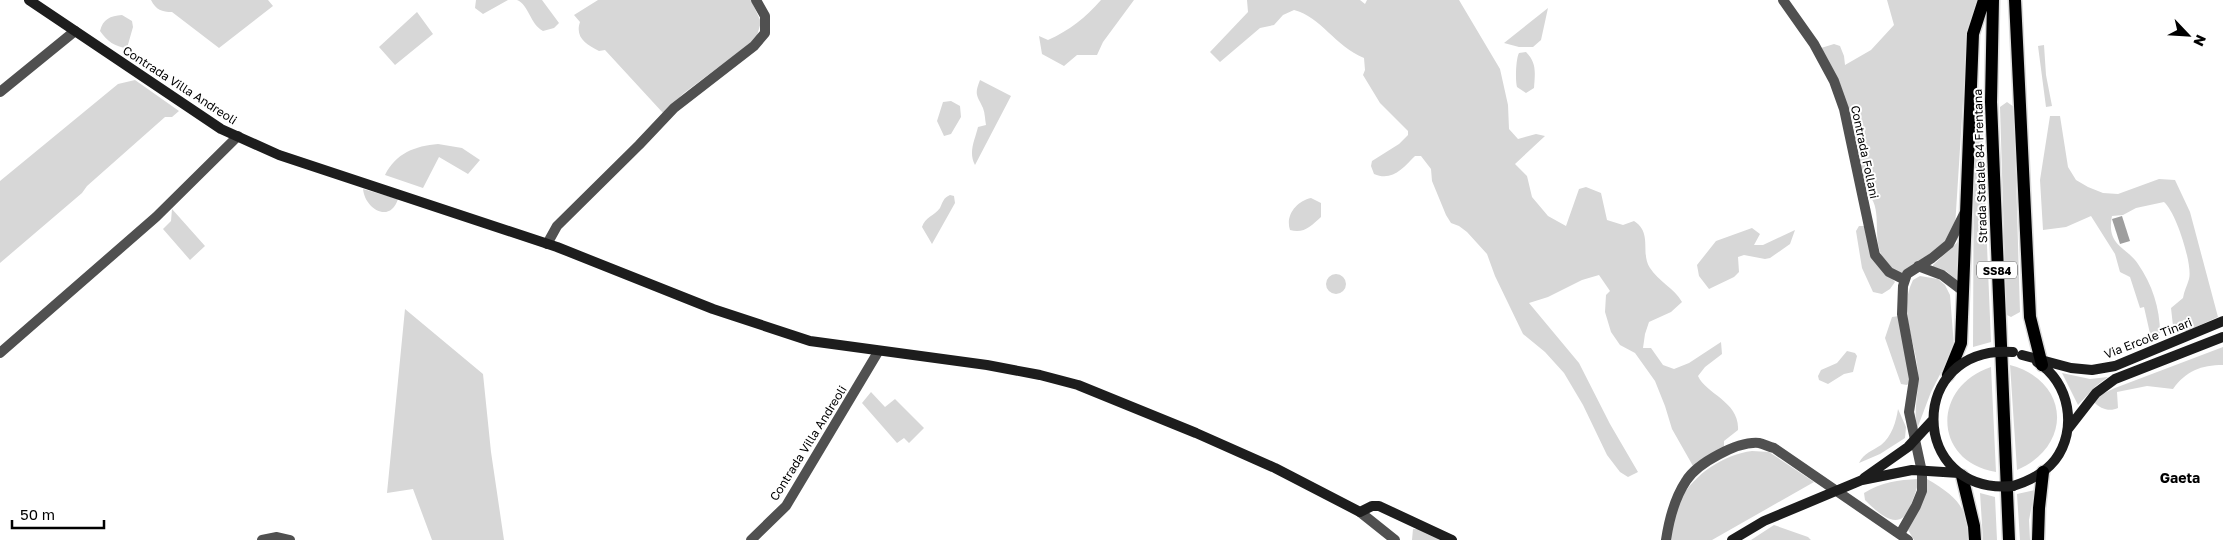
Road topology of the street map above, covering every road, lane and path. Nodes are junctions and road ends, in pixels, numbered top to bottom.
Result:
1 (29, 0) edge
2 (756, 0) edge
3 (1783, 0) edge
4 (1984, 0) edge
5 (1993, 0) edge
6 (2015, 0) edge
7 (75, 31) junction
8 (0, 92) edge
9 (238, 136) junction
10 (1966, 209) junction
11 (547, 244) junction
12 (1918, 266) junction
13 (1905, 280) junction
14 (1963, 291) junction
15 (2223, 321) edge
16 (2223, 337) edge
17 (878, 352) junction
18 (0, 353) edge
19 (2042, 362) junction
20 (1948, 375) junction
21 (1932, 421) junction
22 (2068, 429) junction
23 (2043, 472) junction
24 (1960, 474) junction
25 (1862, 480) junction
26 (1360, 512) junction
27 (1904, 537) edge
28 (262, 540) edge
29 (290, 540) edge
30 (750, 540) edge
31 (1395, 540) edge
32 (1452, 540) edge
33 (1666, 540) edge
34 (1732, 540) edge
35 (1975, 540) edge
36 (2009, 540) edge
37 (2038, 540) edge

1 - 7 main road, Contrada Villa Andreoli
2 - 11 street
3 - 13 street, Contrada Follani
4 - 10 main road
5 - 36 main road, Strada Statale 84 Frentana / SS84
6 - 19 main road
7 - 8 street
7 - 9 main road, Contrada Villa Andreoli
9 - 11 main road, Contrada Villa Andreoli
9 - 18 street
10 - 12 street
10 - 14 main road
11 - 17 main road, Contrada Villa Andreoli
12 - 13 street
12 - 14 street
13 - 27 street
14 - 20 main road
15 - 19 main road, Via Ercole Tinari
16 - 22 main road, Via Ercole Tinari
17 - 26 main road, Contrada Villa Andreoli
17 - 30 street, Contrada Villa Andreoli
19 - 20 main road, Via Ercole Tinari, bridge
19 - 22 main road, Via Ercole Tinari
20 - 21 main road, Via Ercole Tinari, bridge
21 - 24 main road, Via Ercole Tinari, bridge
21 - 25 main road, bridge
22 - 23 main road, Via Ercole Tinari
23 - 24 main road, Via Ercole Tinari, bridge
23 - 37 main road
24 - 25 main road, bridge
24 - 35 main road
25 - 34 main road, bridge
26 - 31 street
26 - 32 main road
27 - 33 street
28 - 29 street

